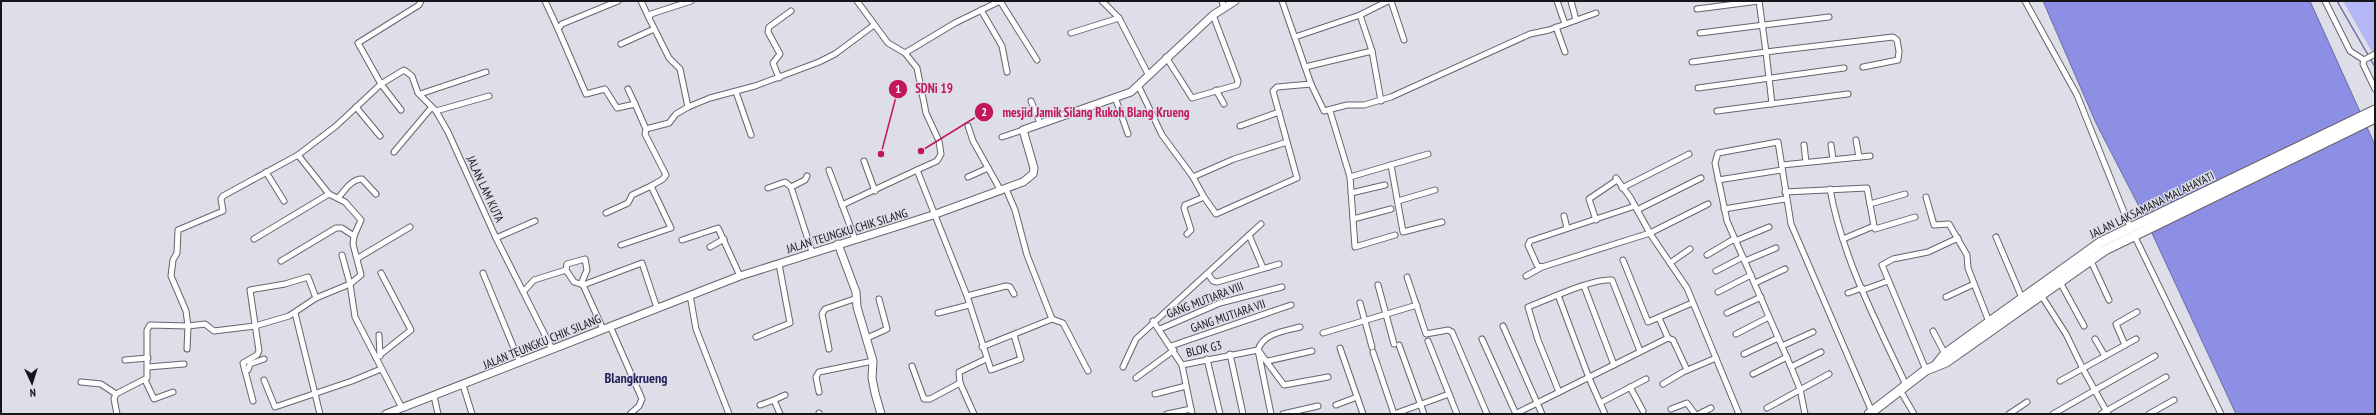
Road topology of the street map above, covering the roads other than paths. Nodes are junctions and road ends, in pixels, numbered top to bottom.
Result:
1 (421, 1) edge
2 (545, 1) edge
3 (618, 1) edge
4 (641, 1) edge
5 (691, 1) edge
6 (857, 1) edge
7 (1000, 1) edge
8 (1102, 1) edge
9 (1235, 1) edge
10 (1282, 1) edge
11 (1390, 1) edge
12 (1557, 1) edge
13 (1571, 1) edge
14 (1759, 1) edge
15 (2025, 1) edge
16 (2325, 1) edge
17 (1223, 5) edge
18 (1697, 9) dead end
19 (981, 10) junction
20 (791, 11) dead end
21 (1596, 13) dead end
22 (1213, 15) junction
23 (1360, 15) junction
24 (1829, 17) dead end
25 (649, 18) junction
26 (1119, 18) junction
27 (1576, 20) junction
28 (1565, 24) junction
29 (874, 25) junction
30 (1762, 26) junction
31 (1556, 28) junction
32 (558, 29) junction
33 (654, 29) junction
34 (1071, 33) dead end
35 (1700, 33) dead end
36 (1295, 37) junction
37 (1404, 40) dead end
38 (621, 44) dead end
39 (1372, 51) junction
40 (1565, 52) dead end
41 (1766, 52) junction
42 (905, 53) junction
43 (2375, 54) edge
44 (1166, 57) junction
45 (2365, 59) junction
46 (1036, 60) dead end
47 (1692, 62) dead end
48 (1305, 67) junction
49 (1863, 67) dead end
50 (1844, 68) dead end
51 (486, 72) dead end
52 (1007, 72) dead end
53 (1148, 76) junction
54 (780, 78) junction
55 (1769, 78) junction
56 (381, 84) junction
57 (1310, 84) junction
58 (1139, 87) junction
59 (1698, 88) dead end
60 (628, 89) dead end
61 (2375, 89) edge
62 (1216, 90) junction
63 (736, 92) junction
64 (420, 94) junction
65 (1848, 94) dead end
66 (489, 96) dead end
67 (1115, 97) junction
68 (1031, 101) dead end
69 (1380, 101) junction
70 (635, 104) junction
71 (1224, 104) dead end
72 (1772, 104) junction
73 (356, 107) junction
74 (688, 107) junction
75 (401, 110) dead end
76 (434, 110) junction
77 (2375, 110) edge
78 (1330, 111) junction
79 (1717, 111) dead end
80 (1279, 112) junction
81 (2375, 118) edge
82 (2362, 121) junction
83 (1040, 123) junction
84 (968, 126) dead end
85 (1240, 126) dead end
86 (646, 129) junction
87 (1023, 130) junction
88 (1128, 134) dead end
89 (751, 135) dead end
90 (380, 136) dead end
91 (1002, 137) dead end
92 (1856, 140) dead end
93 (1288, 142) junction
94 (1804, 144) dead end
95 (1831, 145) dead end
96 (394, 152) dead end
97 (1428, 154) dead end
98 (1689, 154) dead end
99 (298, 156) junction
100 (1870, 156) dead end
101 (1859, 157) junction
102 (1833, 159) junction
103 (864, 161) dead end
104 (1806, 162) junction
105 (1391, 165) junction
106 (1782, 167) junction
107 (988, 168) junction
108 (829, 170) dead end
109 (917, 170) junction
110 (266, 172) junction
111 (807, 176) dead end
112 (968, 177) dead end
113 (1193, 177) junction
114 (1350, 177) junction
115 (1701, 178) dead end
116 (1718, 180) junction
117 (1385, 185) dead end
118 (651, 186) junction
119 (791, 187) junction
120 (768, 188) dead end
121 (1622, 188) junction
122 (1830, 189) junction
123 (1003, 190) junction
124 (1434, 190) dead end
125 (875, 191) junction
126 (1785, 192) junction
127 (1351, 193) junction
128 (329, 194) junction
129 (376, 194) dead end
130 (1905, 194) dead end
131 (1204, 197) junction
132 (1926, 197) dead end
133 (338, 198) junction
134 (1785, 199) junction
135 (284, 201) dead end
136 (1398, 201) junction
137 (1708, 204) dead end
138 (1870, 204) junction
139 (842, 205) junction
140 (1636, 208) junction
141 (1391, 209) dead end
142 (1724, 209) junction
143 (606, 213) dead end
144 (933, 215) junction
145 (1564, 216) dead end
146 (1915, 217) dead end
147 (1353, 219) junction
148 (1596, 220) junction
149 (535, 221) dead end
150 (1442, 222) dead end
151 (1261, 224) dead end
152 (1874, 226) junction
153 (410, 227) dead end
154 (1769, 227) dead end
155 (1568, 228) junction
156 (2132, 231) junction
157 (1650, 233) junction
158 (1187, 234) dead end
159 (1249, 235) junction
160 (1395, 235) dead end
161 (354, 236) junction
162 (1996, 236) dead end
163 (496, 238) junction
164 (1958, 238) junction
165 (254, 239) dead end
166 (724, 239) junction
167 (855, 239) junction
168 (1843, 239) junction
169 (682, 240) dead end
170 (1734, 240) junction
171 (2111, 242) junction
172 (838, 244) junction
173 (621, 246) dead end
174 (710, 247) dead end
175 (1776, 248) dead end
176 (1690, 250) dead end
177 (812, 252) junction
178 (342, 255) dead end
179 (1707, 255) dead end
180 (358, 258) junction
181 (1744, 259) junction
182 (2090, 259) junction
183 (1623, 260) dead end
184 (281, 261) dead end
185 (1670, 262) junction
186 (779, 264) junction
187 (1278, 264) dead end
188 (1263, 268) junction
189 (1542, 268) junction
190 (1786, 269) dead end
191 (566, 270) junction
192 (1716, 271) dead end
193 (381, 273) dead end
194 (483, 274) dead end
195 (1208, 274) junction
196 (1751, 275) junction
197 (740, 276) junction
198 (1526, 276) dead end
199 (1407, 277) dead end
200 (1888, 281) junction
201 (2060, 282) junction
202 (1755, 283) junction
203 (350, 284) junction
204 (582, 284) junction
205 (1974, 284) junction
206 (1378, 285) dead end
207 (1584, 286) junction
208 (1282, 287) dead end
209 (1863, 289) junction
210 (524, 291) junction
211 (1718, 292) dead end
212 (1848, 293) dead end
213 (690, 294) junction
214 (1014, 294) dead end
215 (1558, 295) junction
216 (967, 296) junction
217 (2041, 296) junction
218 (1761, 297) junction
219 (1946, 297) dead end
220 (316, 298) junction
221 (857, 298) junction
222 (2022, 298) junction
223 (879, 299) dead end
224 (2109, 300) dead end
225 (1360, 303) dead end
226 (1692, 303) junction
227 (969, 305) junction
228 (1291, 305) dead end
229 (1416, 305) junction
230 (658, 308) junction
231 (2137, 312) dead end
232 (295, 313) junction
233 (938, 313) dead end
234 (1727, 313) dead end
235 (1386, 314) junction
236 (1769, 317) junction
237 (1659, 318) junction
238 (1052, 319) junction
239 (1153, 321) junction
240 (1365, 321) junction
241 (1989, 322) junction
242 (188, 326) junction
243 (255, 326) junction
244 (1503, 326) dead end
245 (2084, 326) dead end
246 (1300, 327) dead end
247 (606, 328) junction
248 (1160, 329) junction
249 (1933, 331) dead end
250 (1813, 332) dead end
251 (1323, 333) dead end
252 (1014, 334) junction
253 (1736, 334) dead end
254 (379, 335) dead end
255 (756, 337) dead end
256 (867, 338) junction
257 (1668, 338) junction
258 (1778, 338) junction
259 (1482, 339) dead end
260 (2095, 339) dead end
261 (2136, 339) dead end
262 (1428, 341) dead end
263 (2125, 344) junction
264 (1782, 346) junction
265 (982, 347) junction
266 (1173, 348) junction
267 (1340, 348) dead end
268 (187, 349) dead end
269 (552, 349) junction
270 (829, 349) dead end
271 (1258, 350) junction
272 (1640, 351) junction
273 (1312, 352) dead end
274 (1821, 352) dead end
275 (1230, 354) junction
276 (1744, 354) dead end
277 (1945, 354) junction
278 (2105, 356) junction
279 (2155, 356) dead end
280 (378, 357) junction
281 (1787, 357) junction
282 (148, 358) junction
283 (1716, 358) junction
284 (264, 359) dead end
285 (986, 359) junction
286 (1207, 359) junction
287 (125, 360) dead end
288 (873, 361) junction
289 (1268, 361) junction
290 (520, 363) junction
291 (184, 364) dead end
292 (1938, 364) junction
293 (1182, 365) junction
294 (1614, 365) junction
295 (912, 366) dead end
296 (148, 367) junction
297 (1123, 367) dead end
298 (1791, 367) junction
299 (381, 368) junction
300 (2083, 369) junction
301 (1687, 370) junction
302 (1926, 370) junction
303 (245, 371) junction
304 (1088, 371) dead end
305 (1754, 374) dead end
306 (1829, 374) dead end
307 (2166, 377) dead end
308 (1136, 378) dead end
309 (1328, 378) dead end
310 (1589, 378) junction
311 (1646, 379) dead end
312 (145, 380) junction
313 (264, 380) dead end
314 (81, 382) dead end
315 (2060, 382) dead end
316 (960, 384) junction
317 (1663, 384) dead end
318 (463, 386) junction
319 (1186, 386) junction
320 (1630, 388) junction
321 (1903, 388) junction
322 (1800, 389) junction
323 (2094, 391) junction
324 (173, 392) dead end
325 (819, 392) dead end
326 (1560, 392) junction
327 (116, 394) junction
328 (314, 394) junction
329 (1155, 394) dead end
330 (1449, 394) junction
331 (785, 395) dead end
332 (434, 396) junction
333 (1357, 397) junction
334 (774, 400) junction
335 (2174, 400) dead end
336 (253, 401) dead end
337 (2027, 402) dead end
338 (1600, 403) junction
339 (1421, 404) junction
340 (1538, 404) junction
341 (760, 405) dead end
342 (1336, 405) dead end
343 (1318, 406) dead end
344 (402, 408) junction
345 (1712, 408) dead end
346 (1767, 408) dead end
347 (1672, 410) dead end
348 (1192, 411) edge
349 (1643, 411) dead end
350 (1871, 413) edge
351 (2105, 413) edge
352 (117, 414) edge
353 (320, 414) edge
354 (386, 414) edge
355 (438, 414) edge
356 (472, 414) edge
357 (630, 414) edge
358 (729, 414) edge
359 (780, 414) edge
360 (881, 414) edge
361 (974, 414) edge
362 (1167, 414) edge
363 (1220, 414) edge
364 (1243, 414) edge
365 (1271, 414) edge
366 (1283, 414) edge
367 (1363, 414) edge
368 (1394, 414) edge
369 (1424, 414) edge
370 (1457, 414) edge
371 (1487, 414) edge
372 (1516, 414) edge
373 (1542, 414) edge
374 (1605, 414) edge
375 (1695, 414) edge
376 (1699, 414) edge
377 (1738, 414) edge
378 (1805, 414) edge
379 (1914, 414) edge
380 (2009, 414) edge
381 (2053, 414) edge
382 (2149, 414) edge
383 (2221, 414) edge

1 - 56 street
2 - 32 street
3 - 32 street
4 - 25 street
5 - 25 street
6 - 29 street
7 - 19 street
7 - 46 street
8 - 26 street
9 - 17 street
10 - 36 street
11 - 23 street
11 - 37 street
12 - 28 street
13 - 27 street
14 - 18 street
14 - 30 street
15 - 156 street
16 - 45 street
17 - 22 street
19 - 42 street
19 - 52 street
20 - 54 street
21 - 27 street
22 - 44 street
22 - 62 street
23 - 36 street
23 - 39 street
24 - 30 street
25 - 33 street
26 - 34 street
26 - 53 street
27 - 28 street
28 - 31 street
29 - 42 street
29 - 54 street
30 - 35 street
30 - 41 street
31 - 40 street
31 - 69 street
32 - 70 street
33 - 38 street
33 - 74 street
36 - 48 street
39 - 48 street
39 - 69 street
41 - 47 street
41 - 49 street
41 - 55 street
42 - 109 street
43 - 45 street
44 - 53 street
44 - 62 street
45 - 61 street
48 - 57 street
50 - 55 street
51 - 64 street
53 - 58 street
54 - 63 street
55 - 59 street
55 - 72 street
56 - 64 street, JALAN LAM KUTA
56 - 73 street
56 - 75 street
57 - 78 street
57 - 80 street
58 - 67 street
58 - 113 street
60 - 70 street
62 - 71 street
63 - 74 street
63 - 89 street
64 - 76 street, JALAN LAM KUTA
65 - 72 street
66 - 76 street
67 - 83 street
67 - 88 street
68 - 83 street
69 - 78 street
70 - 86 street
72 - 79 street
73 - 90 street
73 - 99 street
74 - 86 street
76 - 96 street
76 - 163 street, JALAN LAM KUTA
77 - 82 highway, JALAN LAKSAMANA MALAHAYATI
78 - 114 street
80 - 85 street
80 - 93 street
81 - 82 highway, JALAN LAKSAMANA MALAHAYATI
82 - 156 highway, JALAN LAKSAMANA MALAHAYATI
83 - 87 street
84 - 107 street
86 - 118 street
87 - 91 street
87 - 123 street, JALAN TEUNGKU CHIK SILANG
92 - 101 street
93 - 113 street
93 - 131 street
94 - 104 street
95 - 102 street
97 - 105 street
98 - 121 street
99 - 110 street
99 - 128 street
100 - 101 street
101 - 102 street
102 - 104 street
103 - 125 street
104 - 106 street
105 - 114 street
105 - 136 street
106 - 116 street
106 - 116 street
106 - 126 street
107 - 112 street
107 - 123 street
108 - 139 street
109 - 125 street
109 - 144 street
110 - 135 street
110 - 242 street
111 - 119 street
113 - 131 street
114 - 127 street
115 - 140 street
116 - 142 street
117 - 127 street
118 - 143 street
118 - 173 street
119 - 120 street
119 - 177 street
121 - 140 street
121 - 148 street
122 - 126 street
122 - 138 street
122 - 168 street
123 - 144 street, JALAN TEUNGKU CHIK SILANG
123 - 238 street
124 - 136 street
125 - 139 street
126 - 134 street
127 - 147 street
128 - 133 street
128 - 165 street
129 - 133 street
130 - 138 street
131 - 158 street
132 - 164 street
133 - 161 street
134 - 142 street
134 - 350 street
136 - 150 street
137 - 157 street
138 - 152 street
139 - 167 street
140 - 148 street
140 - 157 street
141 - 147 street
142 - 170 street
144 - 167 street, JALAN TEUNGKU CHIK SILANG
144 - 216 street
145 - 155 street
146 - 152 street
147 - 160 street
148 - 155 street
149 - 163 street
151 - 159 street
152 - 168 street
153 - 180 street
154 - 170 street
155 - 189 street
156 - 171 highway, JALAN LAKSAMANA MALAHAYATI
156 - 383 street
157 - 185 street
157 - 189 street
159 - 188 street
159 - 195 street
161 - 180 street
161 - 184 street
162 - 222 street
163 - 210 street, JALAN LAM KUTA
164 - 200 street
164 - 205 street
166 - 169 street
166 - 174 street
166 - 197 street
167 - 172 street, JALAN TEUNGKU CHIK SILANG
168 - 209 street
170 - 179 street
170 - 181 street
171 - 182 highway, JALAN LAKSAMANA MALAHAYATI
171 - 222 highway, JALAN LAKSAMANA MALAHAYATI
172 - 177 street, JALAN TEUNGKU CHIK SILANG
172 - 221 street
175 - 181 street
176 - 185 street
177 - 186 street, JALAN TEUNGKU CHIK SILANG
178 - 203 street
180 - 203 street
181 - 192 street
181 - 196 street
182 - 201 highway, JALAN LAKSAMANA MALAHAYATI
182 - 224 street
183 - 237 street
185 - 226 street
186 - 197 street, JALAN TEUNGKU CHIK SILANG
186 - 255 street
187 - 188 street
188 - 195 street
189 - 198 street
190 - 202 street
191 - 204 street
191 - 204 street
191 - 210 street
193 - 280 street
194 - 290 street
195 - 239 street
196 - 202 street
196 - 211 street
197 - 213 street, JALAN TEUNGKU CHIK SILANG
199 - 229 street
200 - 209 street
200 - 302 street
201 - 217 highway, JALAN LAKSAMANA MALAHAYATI
201 - 245 street
202 - 218 street
203 - 220 street
203 - 280 street
204 - 230 street
204 - 247 street
205 - 219 street
205 - 241 street
206 - 235 street
207 - 215 street
207 - 272 street
207 - 294 street
208 - 248 street, GANG MUTIARA VIII
209 - 212 street
209 - 321 street
210 - 269 street, JALAN LAM KUTA
213 - 230 street, JALAN TEUNGKU CHIK SILANG
213 - 358 street
214 - 216 street
215 - 310 street
215 - 326 street
216 - 227 street
217 - 292 highway, JALAN LAKSAMANA MALAHAYATI
217 - 300 street
218 - 234 street
218 - 236 street
220 - 232 street
220 - 243 street
221 - 256 street
221 - 270 street
222 - 241 highway, JALAN LAKSAMANA MALAHAYATI
223 - 256 street
225 - 240 street
226 - 237 street
226 - 283 street
227 - 233 street
227 - 265 street
228 - 266 street, GANG MUTIARA VII
229 - 235 street
229 - 371 street
230 - 247 street, JALAN TEUNGKU CHIK SILANG
231 - 263 street
232 - 243 street
232 - 328 street
235 - 240 street
235 - 339 street
236 - 253 street
236 - 258 street
237 - 257 street
238 - 252 street
238 - 304 street
239 - 248 street, BLOK G3
239 - 297 street
240 - 251 street
240 - 368 street
241 - 277 highway, JALAN LAKSAMANA MALAHAYATI
242 - 243 street
242 - 268 street
242 - 282 street
243 - 303 street
244 - 340 street
246 - 271 street
247 - 269 street, JALAN TEUNGKU CHIK SILANG
247 - 357 street
248 - 266 street, BLOK G3
249 - 277 street
250 - 264 street
252 - 265 street
252 - 285 street
254 - 280 street
256 - 288 street
257 - 272 street
257 - 301 street
258 - 264 street
258 - 276 street
259 - 372 street
260 - 278 street
261 - 263 street
262 - 330 street
263 - 278 street
264 - 281 street
265 - 285 street
266 - 293 street, BLOK G3
266 - 308 street, GANG MUTIARA VII
267 - 333 street
269 - 290 street, JALAN TEUNGKU CHIK SILANG
271 - 275 street, BLOK G3
271 - 289 street
271 - 365 street
272 - 294 street
273 - 289 street
274 - 298 street
275 - 286 street, BLOK G3
275 - 364 street
277 - 292 highway, JALAN LAKSAMANA MALAHAYATI
278 - 300 street
279 - 323 street
280 - 299 street
281 - 298 street
281 - 305 street
282 - 287 street
282 - 296 street
283 - 301 street
283 - 377 street
284 - 303 street
285 - 316 street
286 - 293 street, BLOK G3
286 - 363 street
288 - 325 street
288 - 360 street
289 - 309 street
290 - 318 street, JALAN TEUNGKU CHIK SILANG
291 - 296 street
292 - 302 highway, JALAN LAKSAMANA MALAHAYATI
293 - 319 street
294 - 310 street
295 - 316 street
296 - 312 street
298 - 322 street
299 - 328 street
299 - 344 street
300 - 315 street
300 - 323 street
301 - 317 street
302 - 321 highway, JALAN LAKSAMANA MALAHAYATI
303 - 336 street
306 - 322 street
307 - 351 street
310 - 326 street
310 - 338 street
311 - 320 street
312 - 324 street
312 - 327 street
313 - 328 street
314 - 327 street
316 - 361 street
318 - 332 street, JALAN TEUNGKU CHIK SILANG
318 - 356 street
319 - 329 street
319 - 348 street
320 - 338 street
320 - 349 street
321 - 350 highway, JALAN LAKSAMANA MALAHAYATI
321 - 379 street
322 - 346 street
322 - 378 street
323 - 351 street
323 - 381 street
326 - 340 street
327 - 352 street
328 - 353 street
330 - 339 street
330 - 370 street
331 - 334 street
332 - 344 street, JALAN TEUNGKU CHIK SILANG
332 - 355 street
333 - 342 street
333 - 367 street
334 - 341 street
334 - 359 street
335 - 382 street
337 - 380 street
338 - 374 street
339 - 368 street
339 - 369 street
340 - 372 street
340 - 373 street
343 - 366 street
344 - 354 street, JALAN TEUNGKU CHIK SILANG
345 - 376 street
347 - 375 street
348 - 362 street

